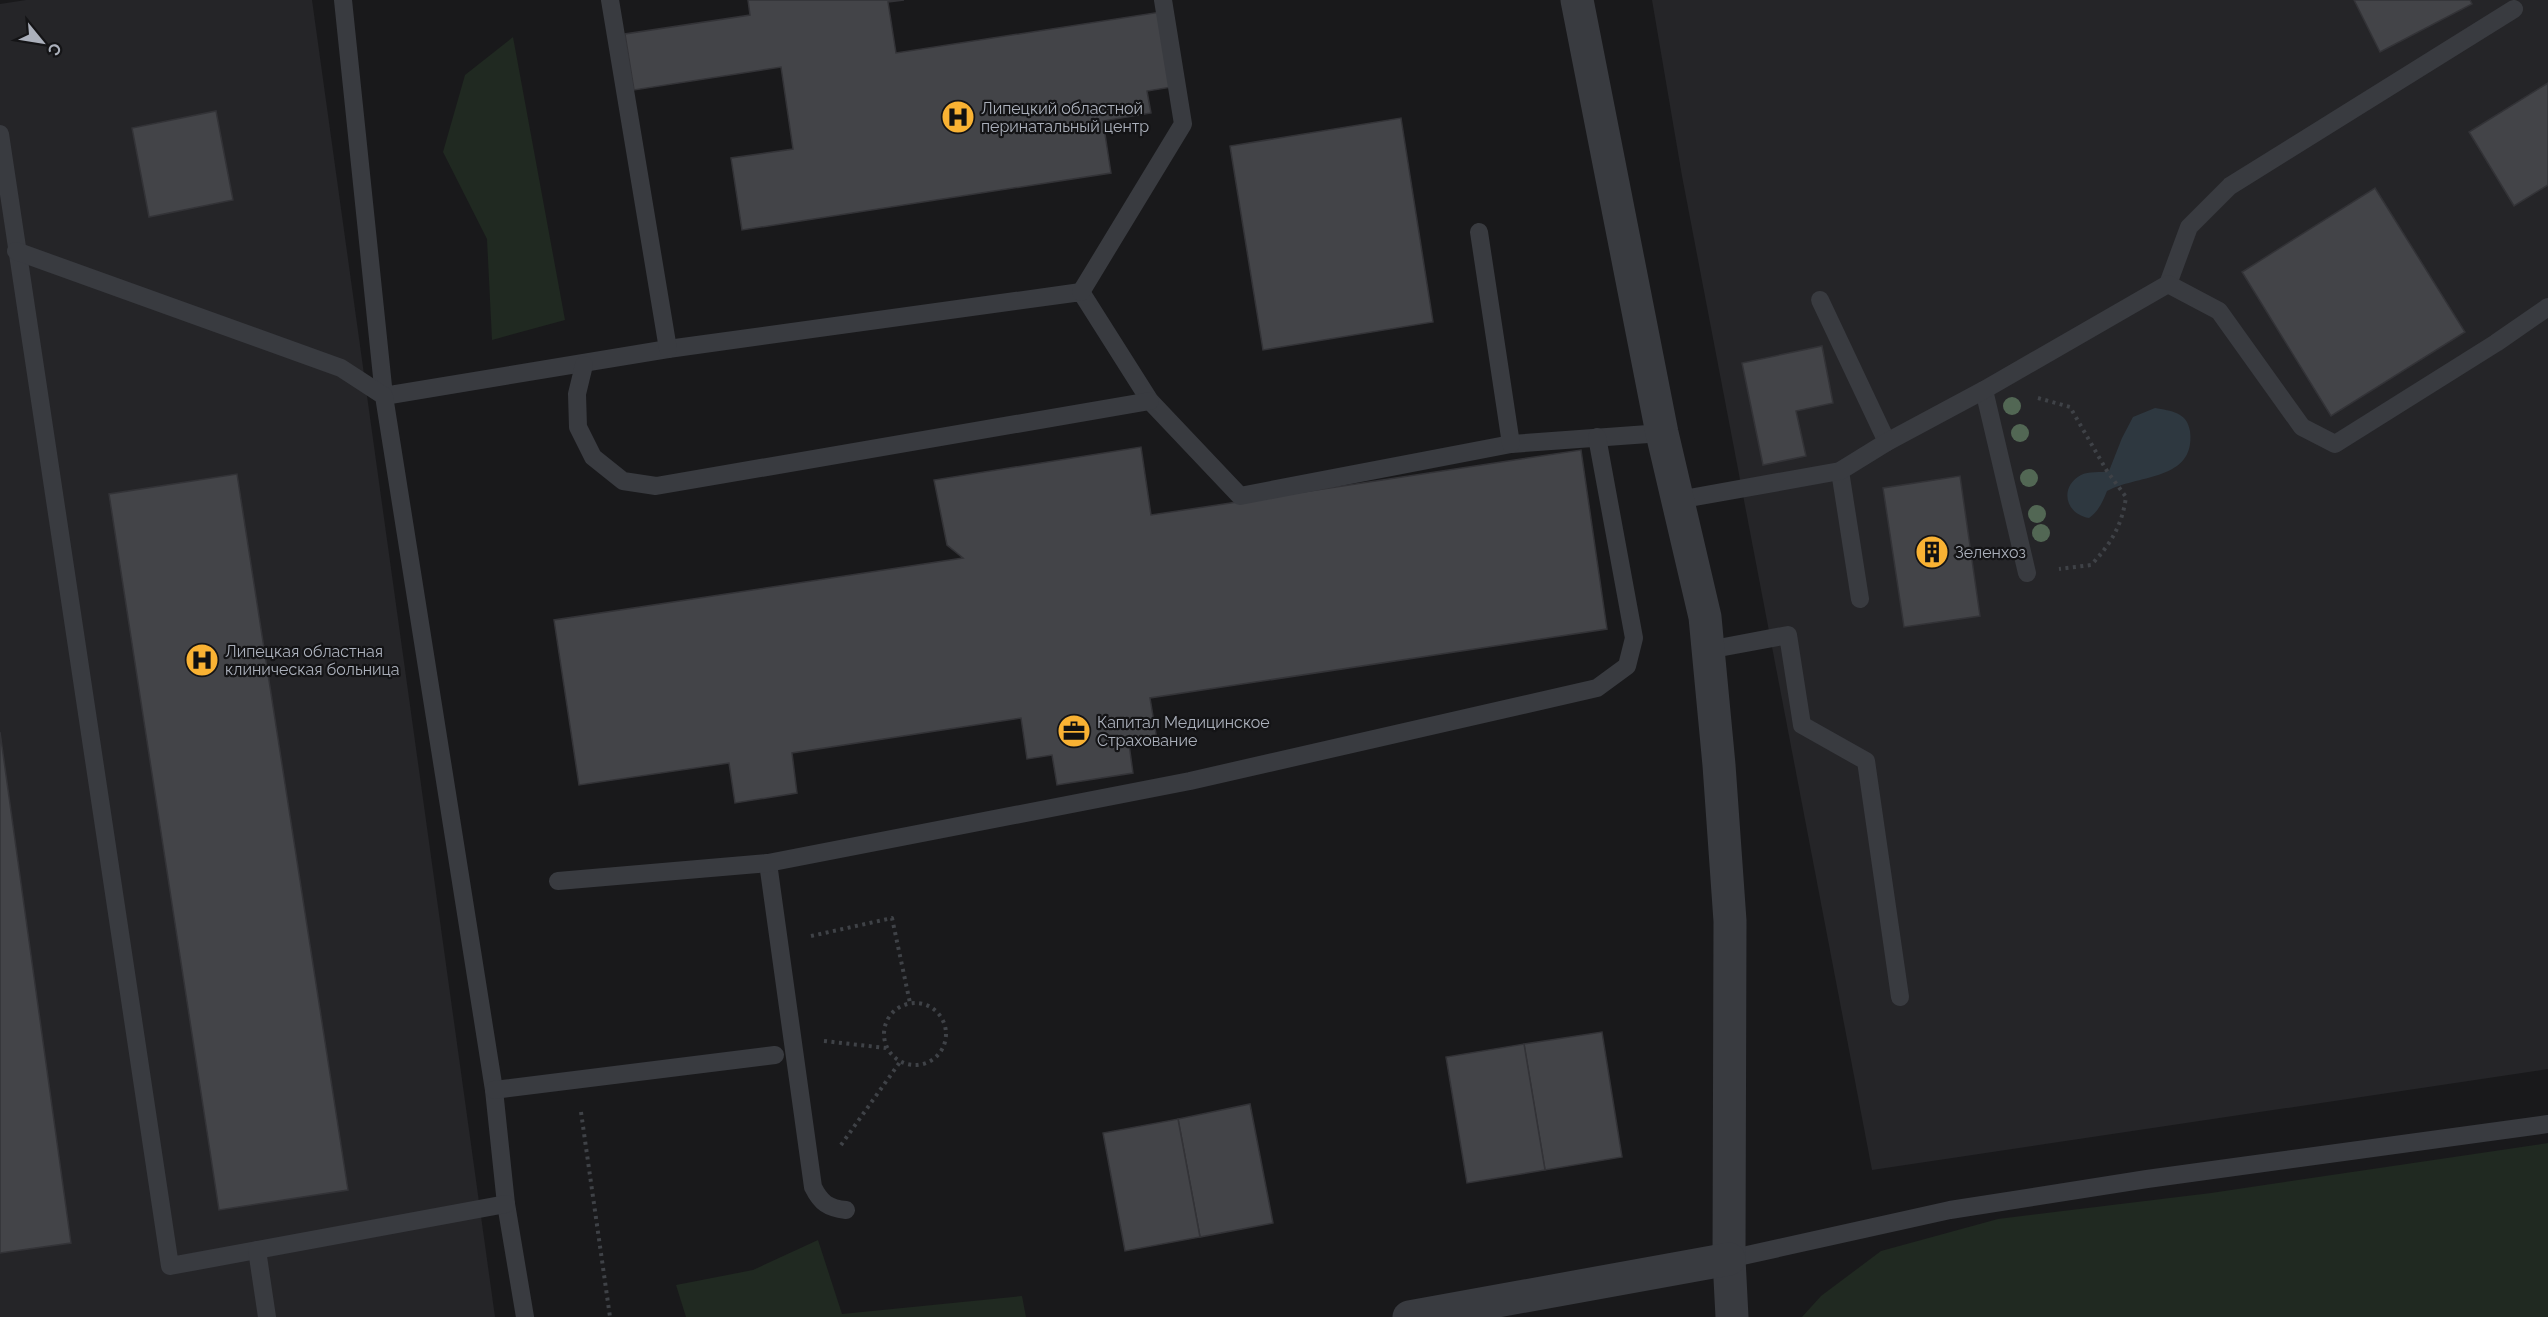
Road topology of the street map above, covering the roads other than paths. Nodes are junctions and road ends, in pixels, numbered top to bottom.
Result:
1 (343, 0) edge
2 (610, 0) edge
3 (1163, 0) edge
4 (1577, 0) edge
5 (2514, 9) dead end
6 (0, 134) edge
7 (1479, 232) dead end
8 (16, 251) junction
9 (2168, 284) junction
10 (1081, 292) junction
11 (1820, 300) dead end
12 (2548, 307) edge
13 (668, 349) junction
14 (584, 365) junction
15 (1984, 390) junction
16 (384, 396) junction
17 (1150, 401) junction
18 (1662, 433) junction
19 (1597, 437) junction
20 (1887, 442) junction
21 (1511, 444) junction
22 (1840, 471) junction
23 (1678, 500) junction
24 (2027, 573) road end
25 (1860, 599) dead end
26 (1708, 650) junction
27 (768, 863) junction
28 (558, 880) dead end
29 (1900, 998) dead end
30 (775, 1055) dead end
31 (494, 1090) junction
32 (2548, 1124) edge
33 (506, 1204) junction
34 (846, 1210) dead end
35 (257, 1250) junction
36 (1729, 1259) junction
37 (267, 1317) edge
38 (525, 1317) edge
39 (1409, 1317) edge
40 (1732, 1317) edge

1 - 16 lane
2 - 13 lane
3 - 10 lane
4 - 18 street
5 - 9 lane
6 - 8 lane
7 - 21 lane
8 - 16 lane
8 - 35 lane
9 - 12 lane
9 - 15 lane
10 - 13 lane
10 - 17 lane
11 - 20 lane
13 - 14 lane
14 - 16 lane
14 - 17 lane
15 - 20 lane
15 - 24 lane
16 - 31 lane
17 - 21 lane
18 - 19 lane
18 - 23 street
19 - 21 lane
19 - 27 lane
20 - 22 lane
22 - 23 lane
22 - 25 lane
23 - 26 street
26 - 29 lane
26 - 36 street
27 - 28 lane
27 - 34 lane
30 - 31 lane
31 - 33 lane
32 - 36 lane
33 - 35 lane
33 - 38 lane
35 - 37 lane
36 - 39 street
36 - 40 street

